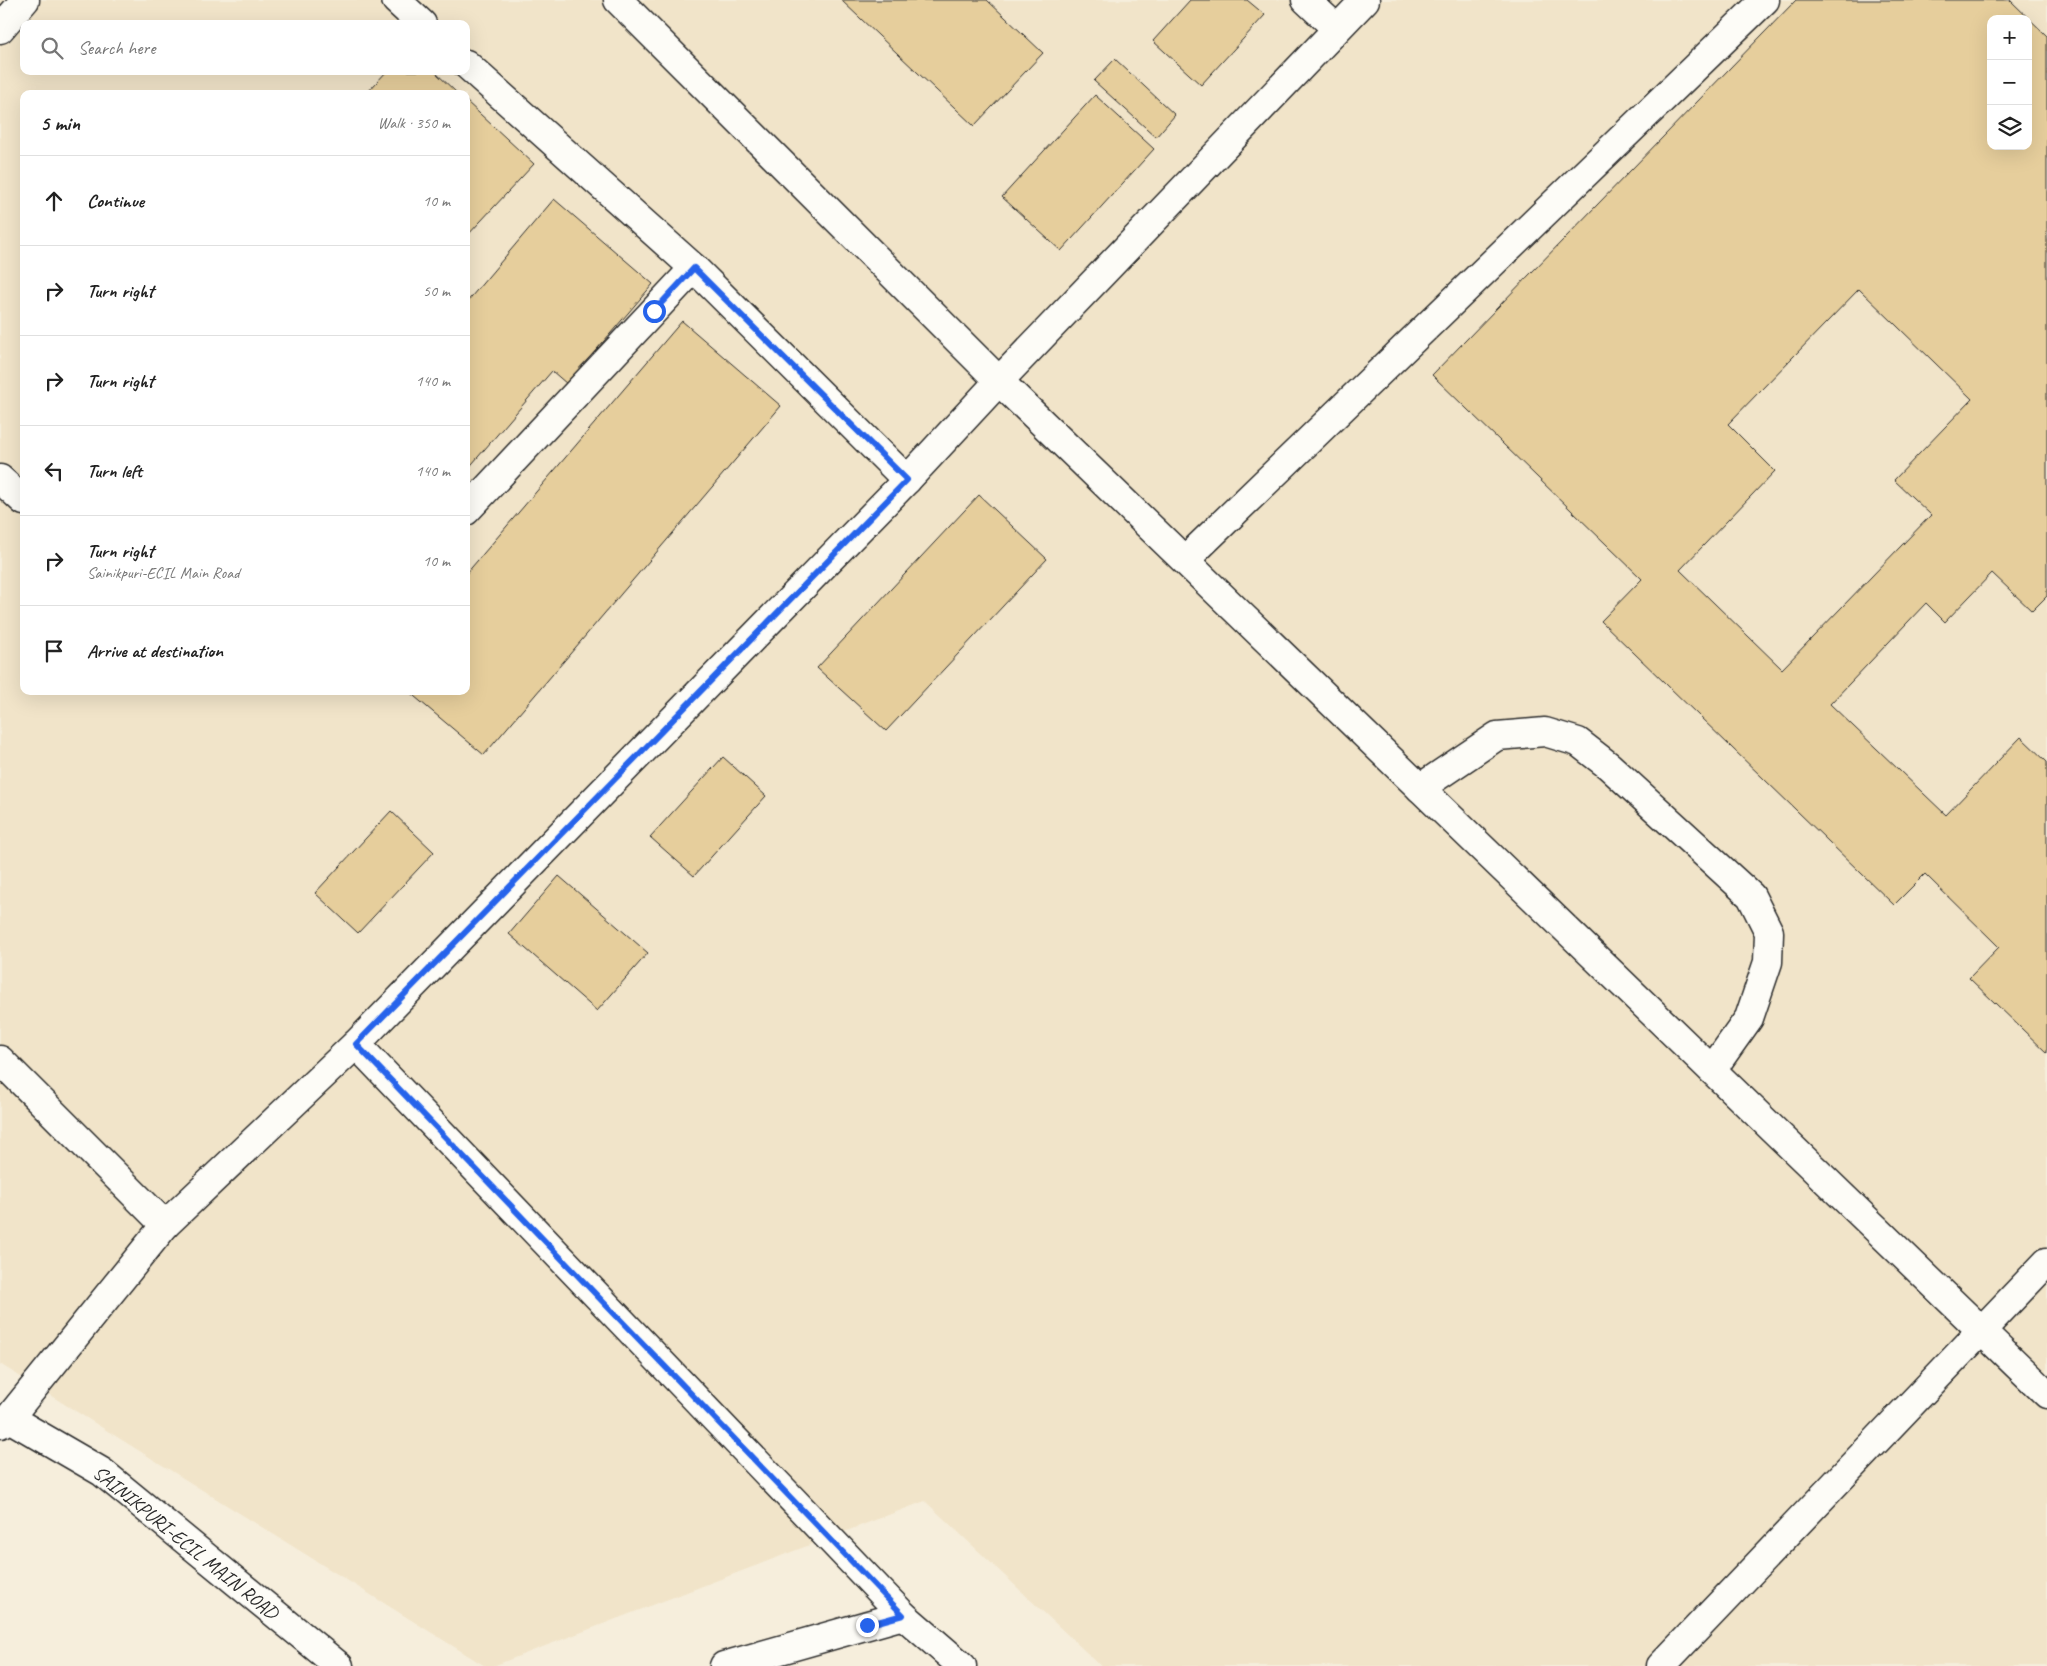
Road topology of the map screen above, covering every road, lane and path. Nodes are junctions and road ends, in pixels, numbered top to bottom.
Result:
1 (25, 0) edge
2 (396, 0) edge
3 (618, 0) edge
4 (1306, 0) edge
5 (1365, 0) edge
6 (1765, 0) edge
7 (418, 20) edge
8 (1336, 28) junction
9 (0, 29) edge
10 (470, 68) edge
11 (694, 268) junction
12 (1000, 381) junction
13 (0, 479) edge
14 (907, 480) junction
15 (20, 497) edge
16 (470, 506) edge
17 (1185, 560) junction
18 (1420, 788) junction
19 (356, 1044) junction
20 (0, 1060) edge
21 (1712, 1070) junction
22 (165, 1225) junction
23 (2047, 1262) edge
24 (1981, 1330) junction
25 (2047, 1394) edge
26 (4, 1421) edge
27 (903, 1615) junction
28 (340, 1666) edge
29 (724, 1666) edge
30 (962, 1666) edge
31 (1660, 1666) edge

1 - 9 street
2 - 7 street
3 - 12 street
4 - 8 street
5 - 8 street
6 - 17 street
8 - 12 street
10 - 11 street
11 - 14 street
11 - 16 street
12 - 14 street
12 - 17 street
13 - 15 street
14 - 19 street
17 - 18 street
18 - 21 street
18 - 21 street
19 - 22 street
19 - 27 street
20 - 22 street
21 - 24 street
22 - 26 street
23 - 24 street
24 - 25 street
24 - 31 street
26 - 28 street, SAINIKPURI-ECIL MAIN ROAD
27 - 29 street
27 - 30 street

